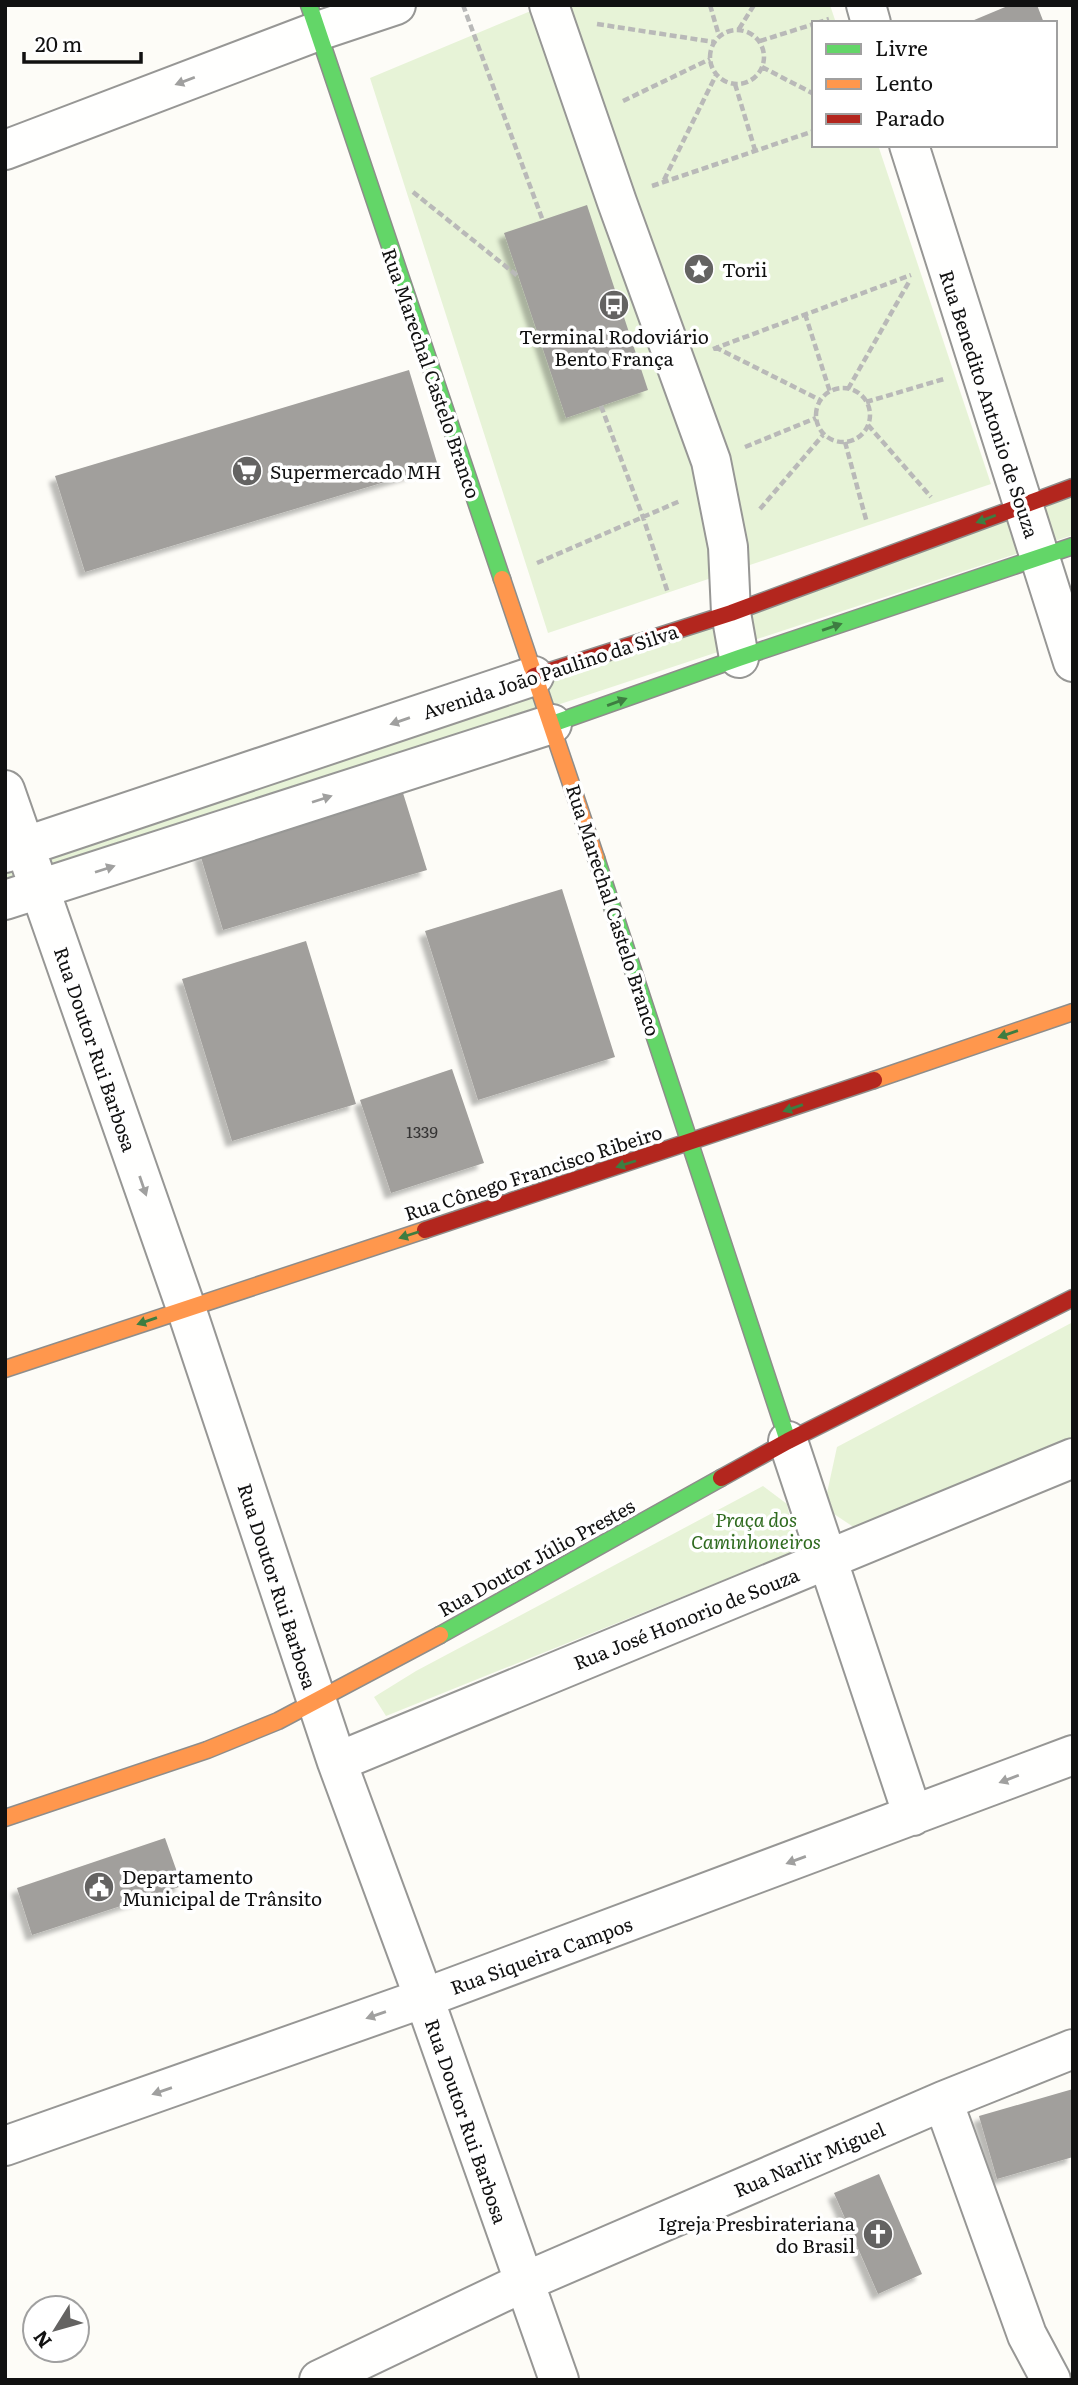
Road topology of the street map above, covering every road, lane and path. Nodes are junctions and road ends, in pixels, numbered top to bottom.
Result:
1 (396, 5) edge
2 (463, 5) edge
3 (710, 5) edge
4 (754, 5) edge
5 (550, 11) edge
6 (314, 18) edge
7 (812, 25) edge
8 (739, 29) junction
9 (719, 36) junction
10 (714, 41) junction
11 (760, 41) junction
12 (710, 59) junction
13 (762, 67) junction
14 (716, 75) junction
15 (735, 84) junction
16 (812, 93) edge
17 (587, 118) junction
18 (812, 132) edge
19 (910, 147) edge
20 (5, 150) edge
21 (755, 150) junction
22 (663, 180) junction
23 (411, 190) dead end
24 (617, 202) junction
25 (543, 220) dead end
26 (519, 277) dead end
27 (805, 314) junction
28 (715, 347) junction
29 (676, 364) junction
30 (979, 369) junction
31 (848, 389) junction
32 (830, 392) junction
33 (820, 400) junction
34 (866, 402) junction
35 (601, 406) dead end
36 (816, 418) junction
37 (868, 425) junction
38 (823, 435) junction
39 (845, 442) junction
40 (714, 474) junction
41 (1073, 487) edge
42 (1022, 505) junction
43 (643, 517) junction
44 (959, 530) junction
45 (728, 547) junction
46 (1056, 552) edge
47 (877, 559) junction
48 (501, 578) junction
49 (731, 612) junction
50 (680, 629) junction
51 (739, 658) junction
52 (1073, 662) edge
53 (534, 676) junction
54 (552, 724) junction
55 (5, 790) edge
56 (187, 792) junction
57 (199, 838) junction
58 (15, 850) edge
59 (23, 895) edge
60 (1073, 1012) edge
61 (691, 1143) junction
62 (1073, 1298) edge
63 (186, 1308) junction
64 (5, 1369) edge
65 (788, 1441) junction
66 (1073, 1458) edge
67 (826, 1560) junction
68 (317, 1700) junction
69 (1073, 1755) edge
70 (337, 1762) junction
71 (913, 1816) junction
72 (5, 1818) edge
73 (424, 1998) junction
74 (1073, 2049) edge
75 (943, 2101) junction
76 (5, 2146) edge
77 (524, 2282) junction
78 (319, 2380) edge
79 (559, 2380) edge
80 (1051, 2380) edge

1 - 6 street
2 - 25 path
3 - 9 path
4 - 8 path
5 - 10 path
5 - 17 street
6 -> 20 street
6 - 48 main road, Rua Marechal Castelo Branco
7 - 11 path
8 - 9 path
8 - 11 path
9 - 10 path
10 - 12 path
11 - 13 path
12 - 14 path
12 - 17 path
13 - 15 path
13 - 16 path
14 - 15 path
14 - 22 path
15 - 21 path
17 - 24 street
18 - 21 path
19 - 30 street, Rua Benedito Antonio de Souza
21 - 22 path
22 - 24 path
23 - 26 path
24 - 29 street
27 - 28 path
27 - 31 path
27 - 32 path
28 - 29 path
28 - 33 path
29 - 40 street
30 - 34 path
30 - 42 street, Rua Benedito Antonio de Souza
31 - 32 path
31 - 34 path
32 - 33 path
33 - 36 path
34 - 37 path
35 - 43 path
36 - 38 path
36 - 40 path
37 - 39 path
37 - 44 path
38 - 39 path
38 - 45 path
39 - 47 path
40 - 43 path
40 - 45 street
41 - 42 main road, Avenida João Paulino da Silva
42 -> 44 main road, Avenida João Paulino da Silva
42 - 46 street, Rua Benedito Antonio de Souza
43 - 48 path
43 - 50 path
44 - 47 main road, Avenida João Paulino da Silva
45 - 49 street
51 -> 46 main road
46 - 52 street, Rua Benedito Antonio de Souza
47 - 49 main road, Avenida João Paulino da Silva
48 - 53 main road, Rua Marechal Castelo Branco
49 - 50 main road, Avenida João Paulino da Silva
49 - 51 street
50 - 53 main road, Avenida João Paulino da Silva
54 -> 51 main road
53 - 54 main road, Rua Marechal Castelo Branco
53 -> 56 street, Avenida João Paulino da Silva
57 -> 54 street
54 - 61 main road, Rua Marechal Castelo Branco
55 - 58 street, Rua Doutor Rui Barbosa
56 - 57 street
56 - 58 street, Avenida João Paulino da Silva
59 -> 57 street
58 - 59 street, Rua Doutor Rui Barbosa
59 -> 63 street, Rua Doutor Rui Barbosa
60 -> 61 main road, Rua Cônego Francisco Ribeiro
61 -> 63 main road, Rua Cônego Francisco Ribeiro
61 - 65 main road, Rua Marechal Castelo Branco
62 - 65 main road, Rua Doutor Júlio Prestes
63 -> 64 main road, Rua Cônego Francisco Ribeiro
63 - 68 street, Rua Doutor Rui Barbosa
65 - 67 street, Rua Marechal Castelo Branco
65 - 68 main road, Rua Doutor Júlio Prestes
66 - 67 street, Rua José Honorio de Souza
67 - 70 street, Rua José Honorio de Souza
67 - 71 street, Rua Marechal Castelo Branco
68 - 70 street, Rua Doutor Rui Barbosa
68 - 72 main road, Rua Doutor Júlio Prestes
69 -> 71 street, Rua Siqueira Campos
70 - 73 street, Rua Doutor Rui Barbosa
71 -> 73 street, Rua Siqueira Campos
73 -> 76 street, Rua Siqueira Campos
73 - 77 street, Rua Doutor Rui Barbosa
74 - 75 street, Rua Narlir Miguel
75 - 77 street, Rua Narlir Miguel
75 - 80 street
77 - 78 street, Rua Narlir Miguel
77 - 79 street, Rua Doutor Rui Barbosa

